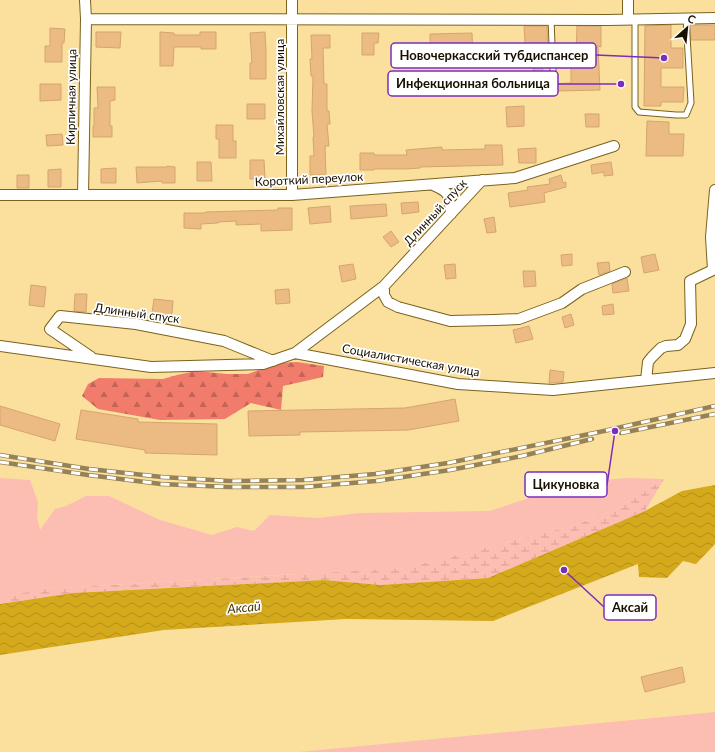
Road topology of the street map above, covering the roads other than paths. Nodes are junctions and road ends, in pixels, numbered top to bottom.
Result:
1 (85, 0) edge
2 (292, 0) edge
3 (628, 0) edge
4 (686, 18) junction
5 (703, 18) junction
6 (715, 18) edge
7 (86, 19) junction
8 (292, 19) junction
9 (632, 19) junction
10 (551, 20) junction
11 (715, 23) edge
12 (552, 70) dead end
13 (614, 146) dead end
14 (482, 180) junction
15 (431, 184) junction
16 (715, 190) edge
17 (0, 195) edge
18 (83, 195) junction
19 (292, 195) junction
20 (451, 214) junction
21 (713, 248) edge
22 (625, 272) dead end
23 (384, 286) junction
24 (0, 346) edge
25 (294, 353) junction
26 (93, 359) junction
27 (273, 360) junction
28 (715, 373) edge
29 (646, 380) junction

1 - 7 street, Кирпичная улица
2 - 8 street, Михайловская улица
3 - 9 street
4 - 5 street
4 - 9 street
4 - 9 lane
5 - 6 street
5 - 11 street
7 - 8 street
7 - 18 street, Кирпичная улица
8 - 10 street
8 - 19 street, Михайловская улица
9 - 10 street
10 - 12 lane
13 - 14 street, Короткий переулок
14 - 15 street, Короткий переулок
14 - 20 street, Длинный спуск
15 - 19 street, Короткий переулок
15 - 20 street
16 - 21 street
17 - 18 street, Короткий переулок
18 - 19 street, Короткий переулок
20 - 23 street, Длинный спуск
21 - 29 street
22 - 23 street
23 - 25 street, Длинный спуск
24 - 26 street, Длинный спуск
25 - 27 street, Длинный спуск
25 - 29 street, Социалистическая улица
26 - 27 street, Длинный спуск
26 - 27 street, Длинный спуск
28 - 29 street, Социалистическая улица

